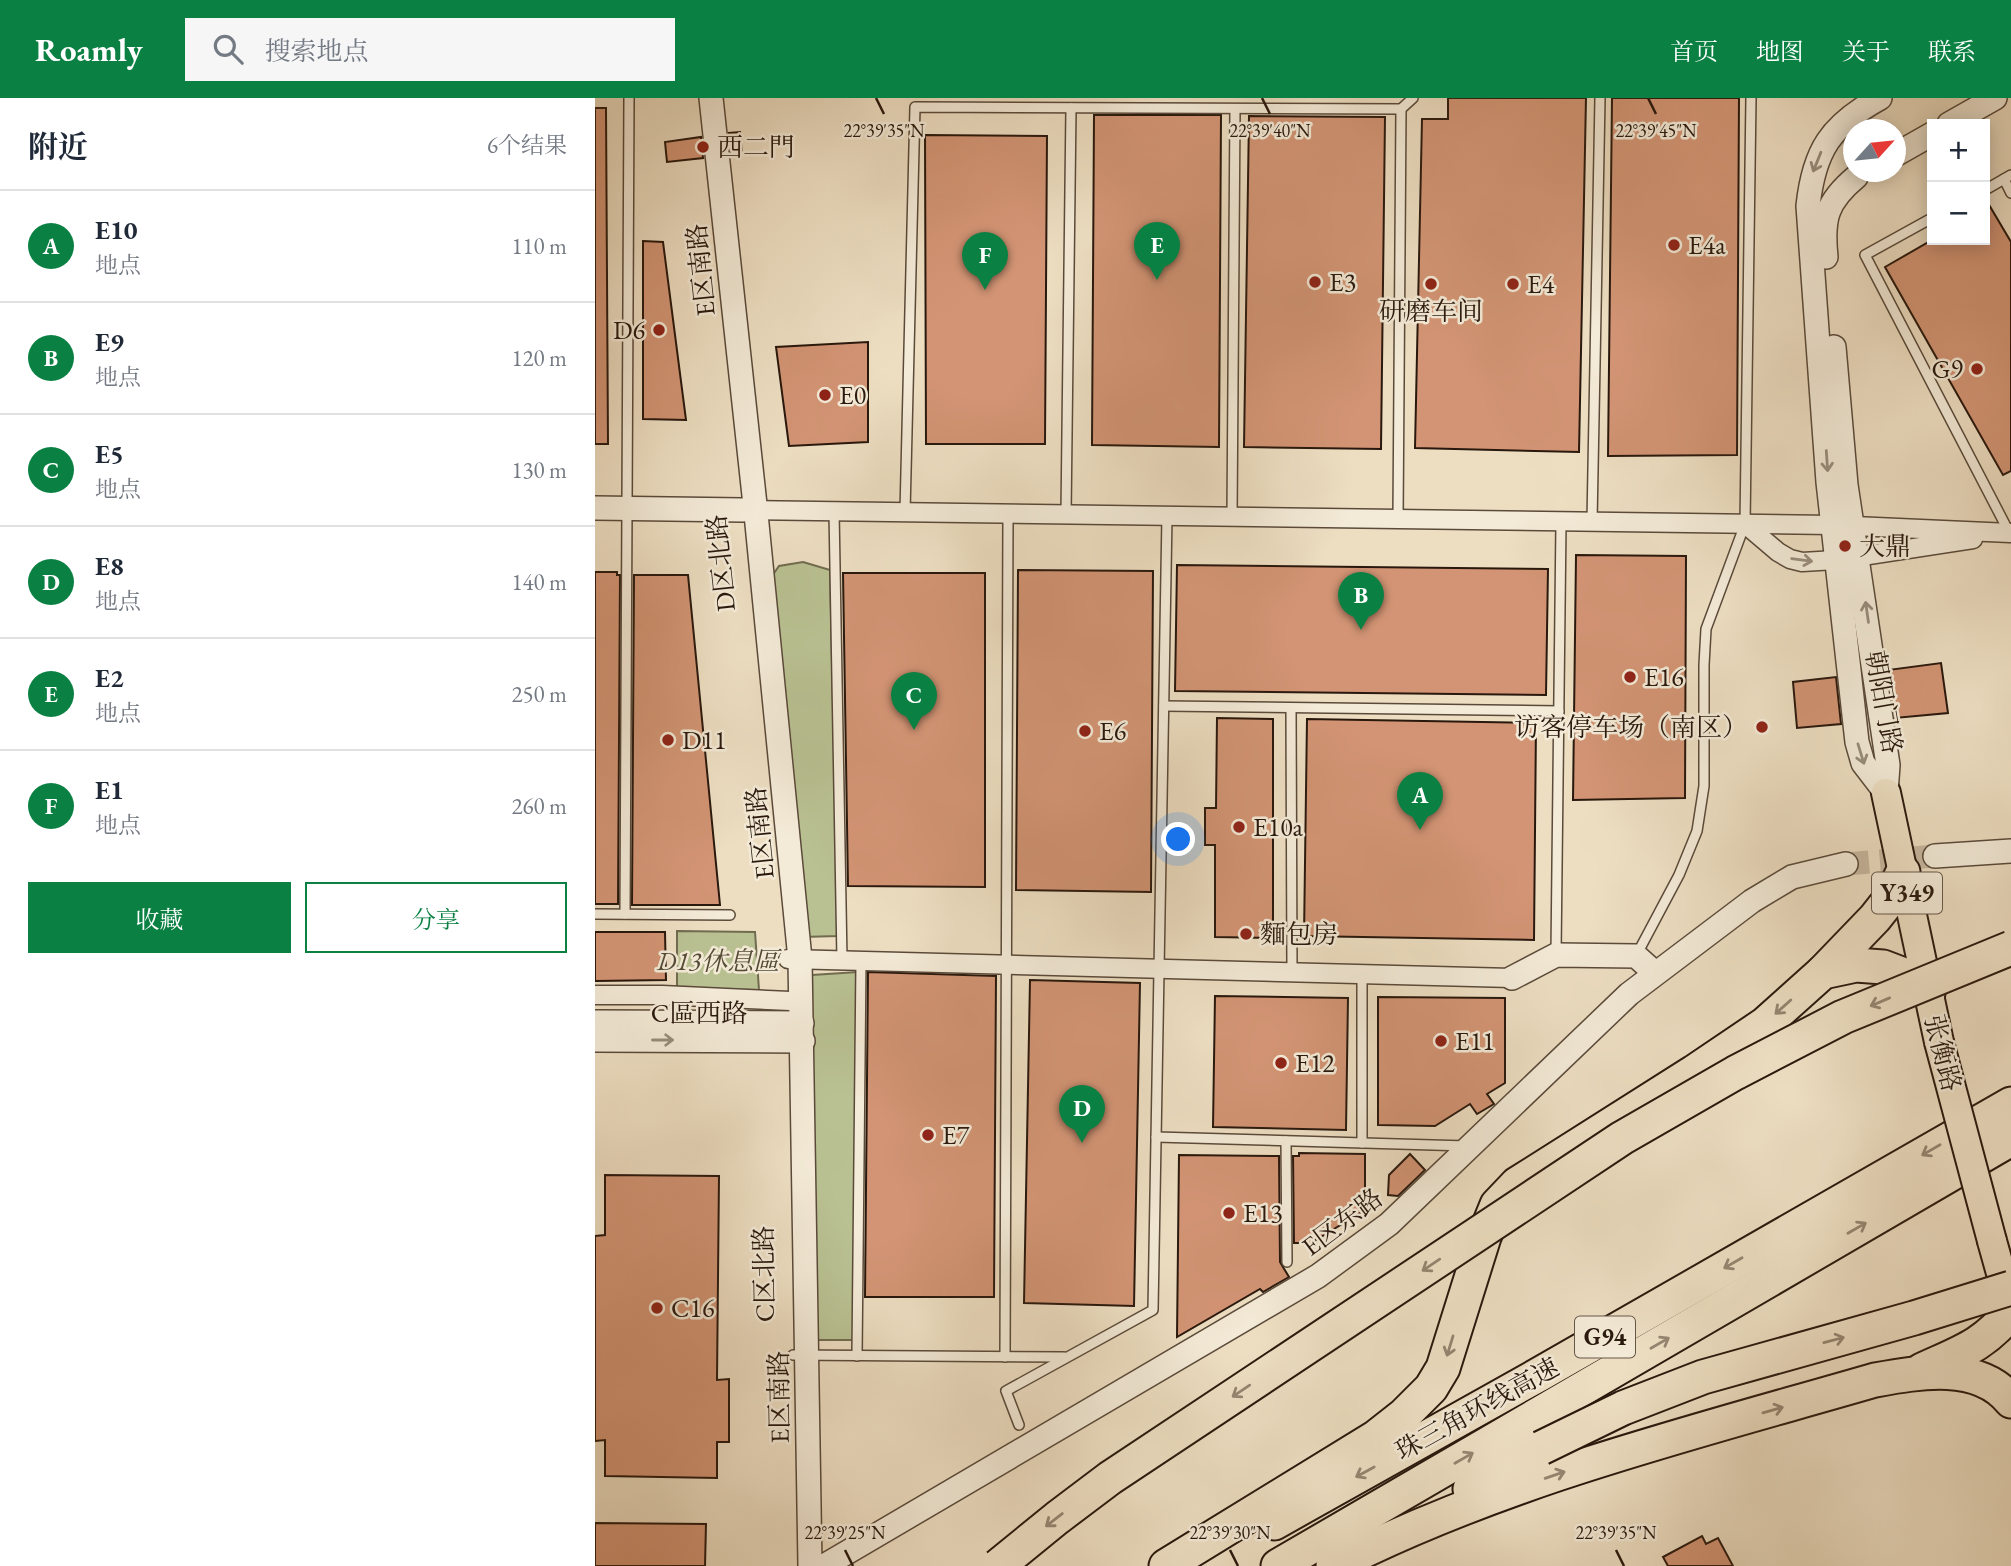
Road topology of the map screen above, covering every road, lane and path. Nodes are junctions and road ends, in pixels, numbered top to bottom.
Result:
1 (629, 98) edge
2 (698, 98) edge
3 (711, 98) edge
4 (1413, 98) edge
5 (1599, 98) edge
6 (1751, 98) edge
7 (1880, 98) edge
8 (1988, 100) edge
9 (1070, 108) junction
10 (1235, 108) junction
11 (1401, 109) junction
12 (1956, 119) edge
13 (1927, 137) edge
14 (1906, 149) edge
15 (2007, 177) edge
16 (1848, 182) edge
17 (1852, 182) edge
18 (1990, 187) edge
19 (2011, 193) edge
20 (1808, 206) junction
21 (1927, 221) edge
22 (595, 508) edge
23 (627, 509) junction
24 (749, 510) junction
25 (834, 511) junction
26 (905, 512) junction
27 (1008, 514) junction
28 (1066, 515) junction
29 (1167, 516) junction
30 (1232, 517) junction
31 (1398, 519) junction
32 (1561, 522) junction
33 (1592, 522) junction
34 (1745, 524) junction
35 (1843, 525) junction
36 (2010, 534) edge
37 (1847, 558) junction
38 (1164, 706) junction
39 (1291, 708) junction
40 (1559, 711) junction
41 (1886, 793) joint
42 (2011, 851) edge
43 (1934, 856) tunnel mouth
44 (1846, 864) tunnel mouth
45 (1903, 872) junction
46 (595, 914) edge
47 (625, 914) junction
48 (730, 915) dead end
49 (2011, 948) edge
50 (1556, 955) junction
51 (1636, 956) junction
52 (794, 959) junction
53 (842, 960) junction
54 (861, 961) junction
55 (1006, 965) junction
56 (1159, 969) junction
57 (1292, 972) junction
58 (1823, 972) junction
59 (1655, 973) junction
60 (1361, 974) junction
61 (1512, 978) joint
62 (1928, 993) junction
63 (595, 995) edge
64 (595, 1022) edge
65 (795, 1026) junction
66 (595, 1040) edge
67 (2011, 1104) edge
68 (1156, 1137) junction
69 (2011, 1139) edge
70 (1286, 1141) junction
71 (1362, 1143) junction
72 (1472, 1146) junction
73 (1287, 1262) dead end
74 (2011, 1288) edge
75 (2011, 1311) edge
76 (800, 1356) junction
77 (857, 1356) junction
78 (1005, 1357) junction
79 (1066, 1357) junction
80 (1917, 1372) junction
81 (2011, 1401) edge
82 (1019, 1424) dead end
83 (1371, 1547) junction
84 (799, 1566) edge
85 (810, 1566) edge
86 (824, 1566) edge
87 (998, 1566) edge
88 (1165, 1566) edge
89 (1198, 1566) edge
90 (1278, 1566) edge
91 (1333, 1566) edge

1 - 23 lane
2 - 24 street, D区北路
3 - 24 street, E区南路
4 - 11 lane
5 - 33 lane
6 - 34 lane
7 -> 20 street, 朝阳门路
8 - 12 street
9 - 10 lane
9 - 26 lane
9 - 28 lane
10 - 11 lane
10 - 30 lane
11 - 31 lane
13 - 14 street
15 - 18 lane
15 - 19 lane
16 - 20 street
17 - 35 street, 朝阳门路
20 -> 35 street, 朝阳门路
21 - 36 lane
22 - 23 street
23 - 24 street
23 - 47 lane
24 - 25 street
24 - 52 street, E区南路
25 - 26 street
25 - 53 lane
26 - 27 street
27 - 28 street
27 - 55 lane
28 - 29 street
29 - 30 street
29 - 38 lane
30 - 31 street
31 - 32 street
32 - 33 street
32 - 40 lane
33 - 34 street
34 - 35 street
34 -> 37 street
34 - 51 lane
35 - 36 street
35 - 37 street, 朝阳门路
36 - 37 street
37 - 41 street, 朝阳门路
38 - 39 lane
38 - 56 lane
39 - 40 lane
39 - 57 lane
40 - 50 lane
41 - 45 main road, 张衡路 / Y349
42 - 43 street
44 - 59 street, E区东路
45 - 58 highway
45 - 62 main road, 张衡路 / Y349
46 - 47 lane
47 - 48 lane
49 -> 87 highway, bridge
50 - 51 street
50 - 61 street
51 - 59 street
52 - 53 street
52 - 65 street, E区南路
53 - 54 street
54 - 55 street
54 - 77 lane
55 - 56 street
55 - 78 lane
56 - 57 street
56 - 68 lane
57 - 60 street
58 - 62 highway
58 -> 88 highway
59 - 72 street, E区东路
60 - 61 street
60 - 71 lane
62 - 75 main road, 张衡路, bridge
63 - 65 street
64 - 65 street
66 -> 65 street, C區西路
65 - 76 street, C区北路
67 -> 89 highway, 珠三角环线高速 / G94
68 - 70 lane
68 - 79 lane
90 -> 69 highway, 珠三角环线高速 / G94
70 - 71 lane
70 - 73 lane
71 - 72 lane
72 - 86 street, E区东路
83 -> 74 highway, bridge
75 - 80 highway
76 - 77 lane
76 - 84 street, C区北路
76 - 85 street, E区南路
77 - 78 lane
78 - 79 lane
79 - 82 lane
80 - 81 highway
83 -> 80 highway
83 - 91 highway

